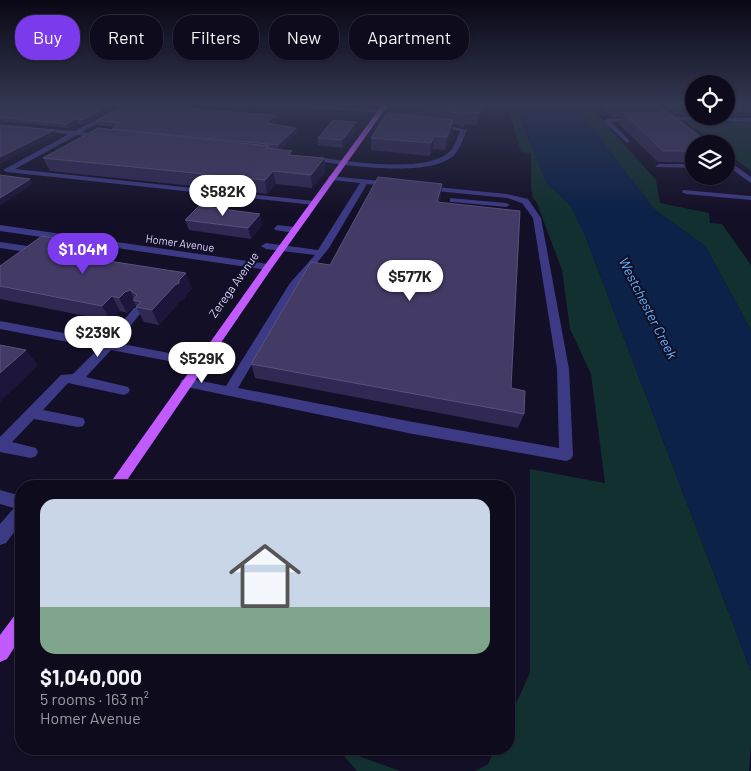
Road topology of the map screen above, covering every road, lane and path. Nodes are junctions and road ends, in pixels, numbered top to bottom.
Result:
1 (60, 141) edge
2 (360, 141) edge
3 (459, 141) edge
4 (296, 156) edge
5 (344, 161) junction
6 (659, 166) dead end
7 (685, 166) edge
8 (735, 170) edge
9 (3, 171) edge
10 (332, 178) junction
11 (365, 181) junction
12 (751, 181) edge
13 (686, 192) dead end
14 (751, 198) edge
15 (453, 199) junction
16 (314, 202) junction
17 (468, 202) junction
18 (506, 205) dead end
19 (466, 212) edge
20 (0, 228) edge
21 (278, 228) dead end
22 (294, 230) junction
23 (0, 245) edge
24 (266, 246) dead end
25 (282, 248) junction
26 (319, 253) junction
27 (268, 267) junction
28 (0, 275) edge
29 (138, 310) edge
30 (0, 326) edge
31 (108, 346) junction
32 (200, 364) junction
33 (76, 379) junction
34 (186, 383) junction
35 (124, 390) dead end
36 (230, 391) junction
37 (32, 413) junction
38 (78, 422) dead end
39 (0, 446) edge
40 (31, 452) dead end
41 (118, 480) edge
42 (0, 498) edge
43 (15, 502) edge
44 (15, 518) edge
45 (0, 537) edge
46 (15, 630) edge
47 (0, 652) edge

1 - 9 street
2 - 5 main road, Zerega Avenue
3 - 5 street
4 - 5 street
5 - 10 main road, Zerega Avenue
6 - 7 street
8 - 12 street
9 - 16 street
10 - 11 street
10 - 16 main road, Zerega Avenue
11 - 15 street
11 - 26 street
13 - 14 street
15 - 17 street
15 - 36 street
16 - 22 main road, Zerega Avenue
17 - 18 street
17 - 19 street
20 - 27 street, Homer Avenue
21 - 22 street
22 - 25 main road, Zerega Avenue
23 - 28 street
24 - 25 street
25 - 26 street
25 - 27 main road, Zerega Avenue
26 - 36 street
27 - 32 main road, Zerega Avenue
29 - 31 street
30 - 31 street
31 - 32 street
31 - 33 street
32 - 34 main road, Zerega Avenue
33 - 35 street
33 - 37 street
34 - 36 street
34 - 41 main road, Zerega Avenue
37 - 38 street
37 - 39 street
39 - 40 street
42 - 43 street
44 - 45 street
46 - 47 main road

